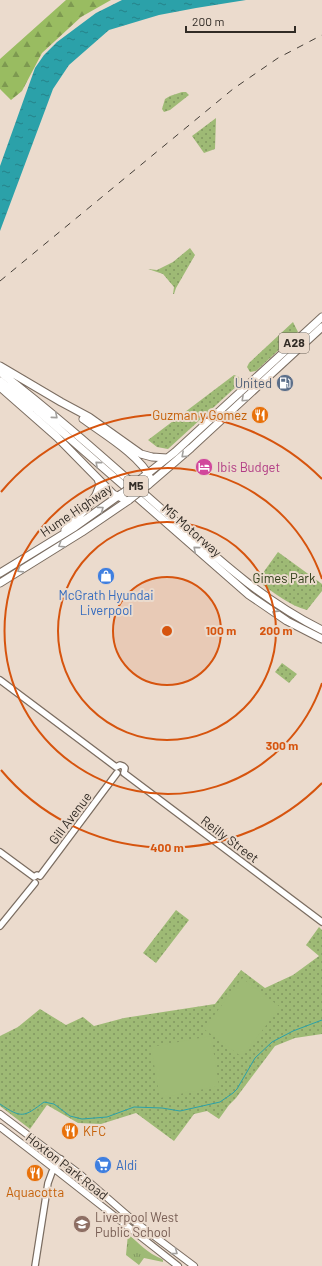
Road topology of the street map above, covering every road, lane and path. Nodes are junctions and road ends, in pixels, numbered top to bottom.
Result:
1 (322, 317) edge
2 (322, 327) edge
3 (0, 366) edge
4 (0, 372) edge
5 (0, 381) edge
6 (0, 387) edge
7 (61, 402) junction
8 (167, 458) junction
9 (145, 476) junction
10 (98, 479) junction
11 (148, 486) junction
12 (124, 497) junction
13 (60, 536) junction
14 (0, 573) edge
15 (0, 583) edge
16 (322, 630) edge
17 (322, 639) edge
18 (0, 680) edge
19 (117, 770) junction
20 (124, 773) junction
21 (0, 852) edge
22 (36, 879) junction
23 (322, 922) edge
24 (0, 926) edge
25 (0, 1114) edge
26 (0, 1127) edge
27 (61, 1159) junction
28 (54, 1169) junction
29 (35, 1266) edge
30 (178, 1266) edge
31 (194, 1266) edge

1 - 8 highway, Hume Highway / A28
2 -> 11 highway, A28
3 - 7 highway
4 -> 16 highway, M5 Motorway / M5
17 -> 5 highway, M5 Motorway / M5
6 - 10 highway
7 - 8 highway
7 - 9 highway
8 - 9 highway, Hume Highway / A28
9 - 11 highway
9 - 12 highway, Hume Highway / A28, bridge
10 - 12 highway
10 - 13 highway
11 - 12 highway, A28, bridge
13 -> 12 highway, Hume Highway / A28
12 -> 15 highway, Hume Highway / A28
13 - 14 highway, Hume Highway / A28
18 - 19 main road
19 - 20 main road
19 - 20 main road, Reilly Street
19 - 22 main road, Gill Avenue
20 - 23 main road, Reilly Street
21 - 22 main road
22 - 24 main road, Gill Avenue
25 - 27 main road, Hoxton Park Road
26 - 28 main road, Hoxton Park Road
27 - 28 main road
27 -> 31 main road, Hoxton Park Road
28 - 29 main road
28 - 30 main road, Hoxton Park Road

